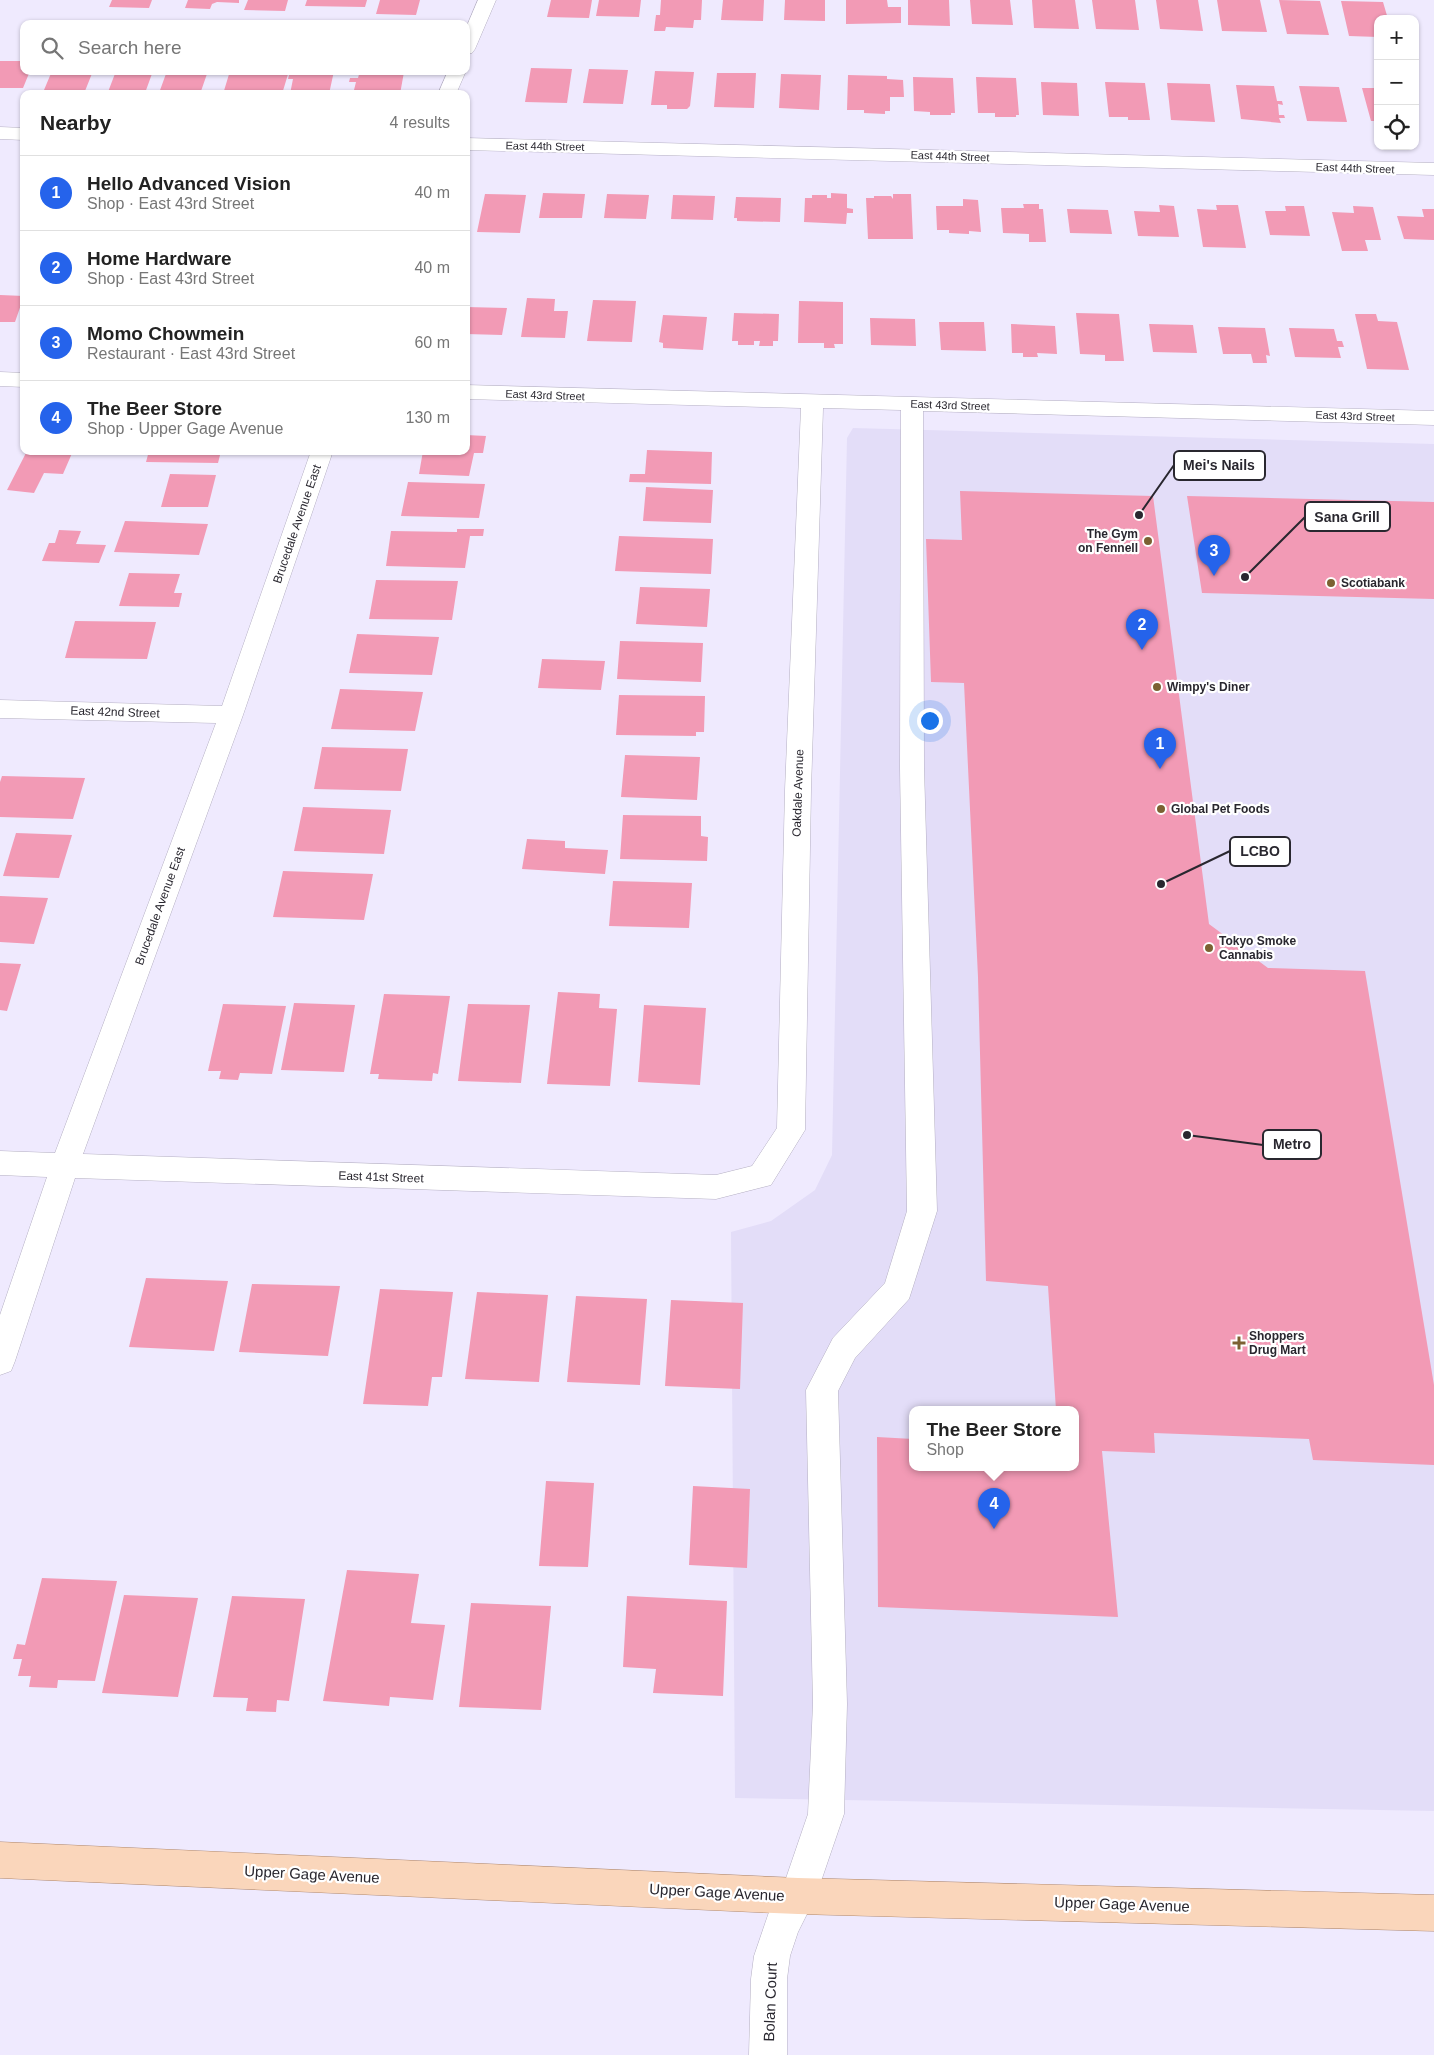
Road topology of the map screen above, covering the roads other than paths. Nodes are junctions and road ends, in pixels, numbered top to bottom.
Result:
1 (487, 0) edge
2 (470, 40) edge
3 (455, 75) edge
4 (449, 90) edge
5 (0, 133) edge
6 (20, 134) edge
7 (470, 144) edge
8 (1434, 170) edge
9 (0, 379) edge
10 (20, 380) edge
11 (470, 392) edge
12 (812, 402) junction
13 (912, 404) junction
14 (1434, 418) edge
15 (321, 455) edge
16 (0, 709) edge
17 (231, 715) junction
18 (0, 1163) edge
19 (66, 1167) junction
20 (761, 1176) joint
21 (0, 1361) edge
22 (0, 1860) edge
23 (798, 1896) junction
24 (1434, 1913) edge
25 (768, 2055) edge

1 - 2 street
3 - 4 street
5 - 6 street
7 - 8 street, East 44th Street
9 - 10 street
11 - 12 street, East 43rd Street
12 - 13 street, East 43rd Street
12 - 20 street, Oakdale Avenue
13 - 14 street, East 43rd Street
13 - 23 street, Bolan Court
15 - 17 street, Brucedale Avenue East
16 - 17 street, East 42nd Street
17 - 19 street, Brucedale Avenue East
18 - 19 street, East 41st Street
19 - 20 street, East 41st Street
19 - 21 street, Brucedale Avenue East
22 - 23 main road, Upper Gage Avenue
23 - 24 main road, Upper Gage Avenue
23 - 25 street, Bolan Court

